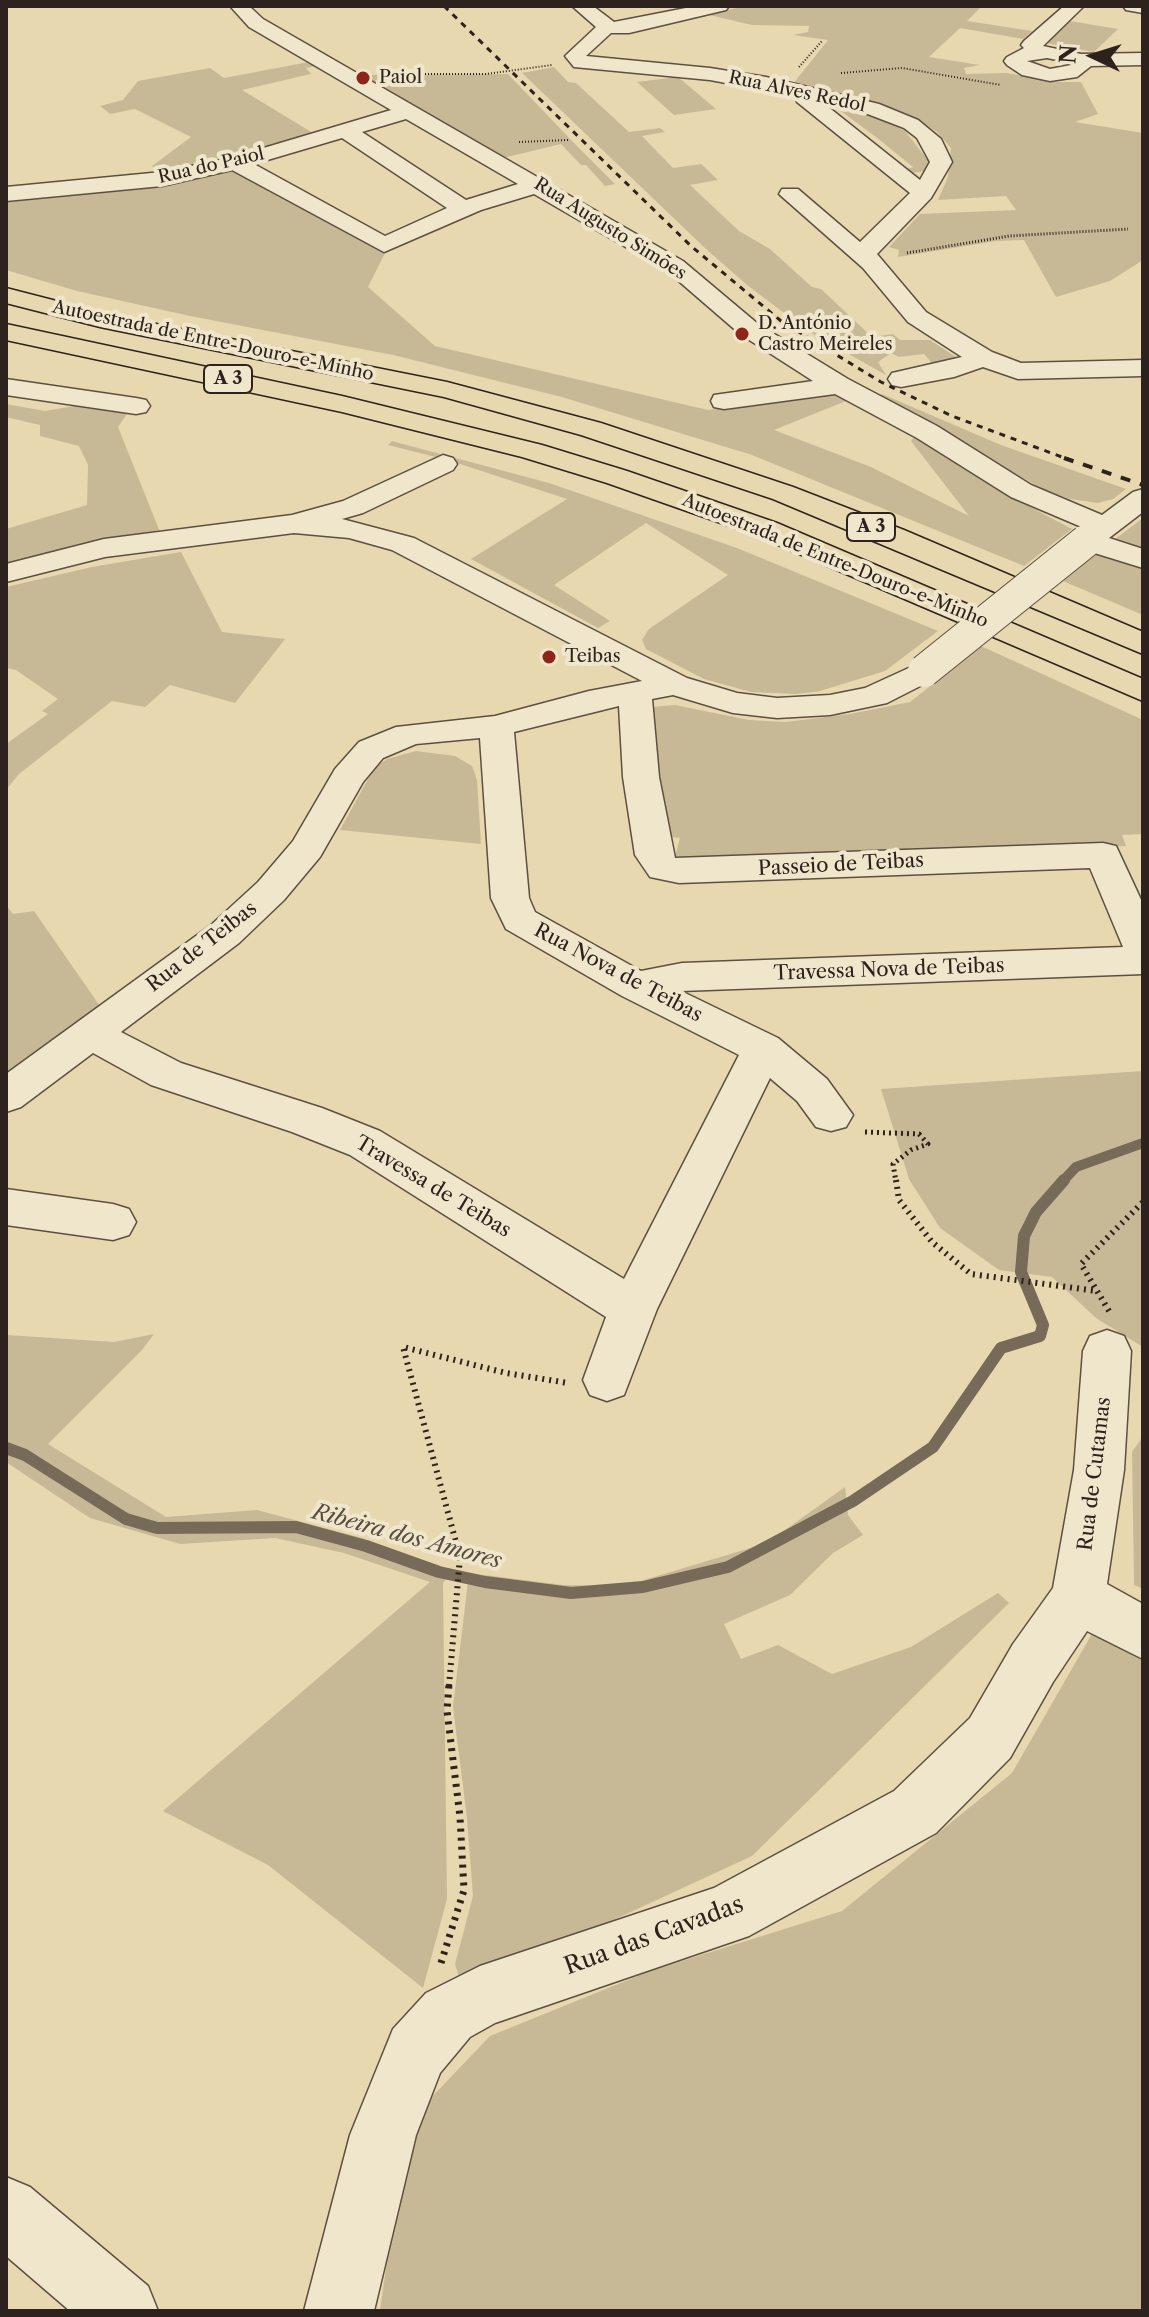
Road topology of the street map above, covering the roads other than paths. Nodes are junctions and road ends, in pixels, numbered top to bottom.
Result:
1 (239, 6) edge
2 (581, 6) edge
3 (720, 6) edge
4 (1051, 6) edge
5 (1132, 6) edge
6 (1073, 8) edge
7 (1143, 8) edge
8 (606, 28) junction
9 (1037, 52) junction
10 (1143, 59) edge
11 (1078, 60) junction
12 (784, 88) junction
13 (410, 111) junction
14 (345, 130) junction
15 (235, 163) junction
16 (539, 185) junction
17 (923, 193) junction
18 (6, 194) edge
19 (790, 194) dead end
20 (464, 209) junction
21 (868, 256) junction
22 (6, 295) edge
23 (6, 332) edge
24 (983, 358) junction
25 (6, 361) edge
26 (1143, 368) edge
27 (901, 379) dead end
28 (839, 385) junction
29 (6, 387) edge
30 (724, 401) dead end
31 (136, 406) dead end
32 (446, 428) junction
33 (443, 464) dead end
34 (1141, 500) edge
35 (294, 524) junction
36 (1095, 533) junction
37 (1143, 559) edge
38 (6, 573) edge
39 (1143, 644) edge
40 (617, 656) junction
41 (675, 685) junction
42 (1143, 691) edge
43 (606, 697) junction
44 (496, 726) junction
45 (1143, 948) edge
46 (1143, 960) edge
47 (636, 986) junction
48 (89, 1033) junction
49 (763, 1049) junction
50 (6, 1096) edge
51 (831, 1115) road end
52 (6, 1207) edge
53 (113, 1222) dead end
54 (633, 1309) junction
55 (1114, 1333) road end
56 (607, 1380) road end
57 (1078, 1597) junction
58 (1143, 1633) edge
59 (6, 2211) edge
60 (123, 2311) edge
61 (339, 2311) edge

1 - 13 street, Rua Augusto Simões
2 - 8 street
3 - 8 street
4 - 6 street
5 - 7 street
6 - 9 street
8 - 12 street, Rua Alves Redol
9 - 11 street
9 - 11 street
10 - 11 street
12 - 17 street
12 - 17 street, Rua Alves Redol
13 - 14 street, Rua do Paiol
13 - 16 street, Rua Augusto Simões
14 - 15 street, Rua do Paiol
14 - 20 street
15 - 18 street, Rua do Paiol
15 - 20 street
16 - 20 street
16 - 28 street, Rua Augusto Simões
17 - 21 street, Rua Alves Redol
19 - 21 street
21 - 24 street
22 - 39 highway, Autoestrada de Entre-Douro-e-Minho / A 3
23 - 32 highway, Autoestrada de Entre-Douro-e-Minho / A 3
24 - 26 street
24 - 27 street
25 - 32 highway
28 - 30 street
28 - 36 street, Rua Augusto Simões
29 - 31 street
32 - 42 highway, Autoestrada de Entre-Douro-e-Minho / A 3
33 - 35 street
34 - 36 street
35 - 38 street
35 - 40 street
36 - 37 street, Rua Augusto Simões
36 - 41 street, bridge
40 - 41 street
40 - 43 street
41 - 43 street, Rua de Teibas
43 - 44 street, Rua de Teibas
43 - 45 street, Passeio de Teibas
44 - 47 street, Rua Nova de Teibas
44 - 48 street, Rua de Teibas
46 - 47 street, Travessa Nova de Teibas
47 - 49 street, Rua Nova de Teibas
48 - 50 street, Rua de Teibas
48 - 54 street, Travessa de Teibas
49 - 51 street, Rua Nova de Teibas
49 - 54 street
52 - 53 street
54 - 56 street
55 - 57 street, Rua de Cutamas
57 - 58 street
57 - 61 street, Rua das Cavadas
59 - 60 street

